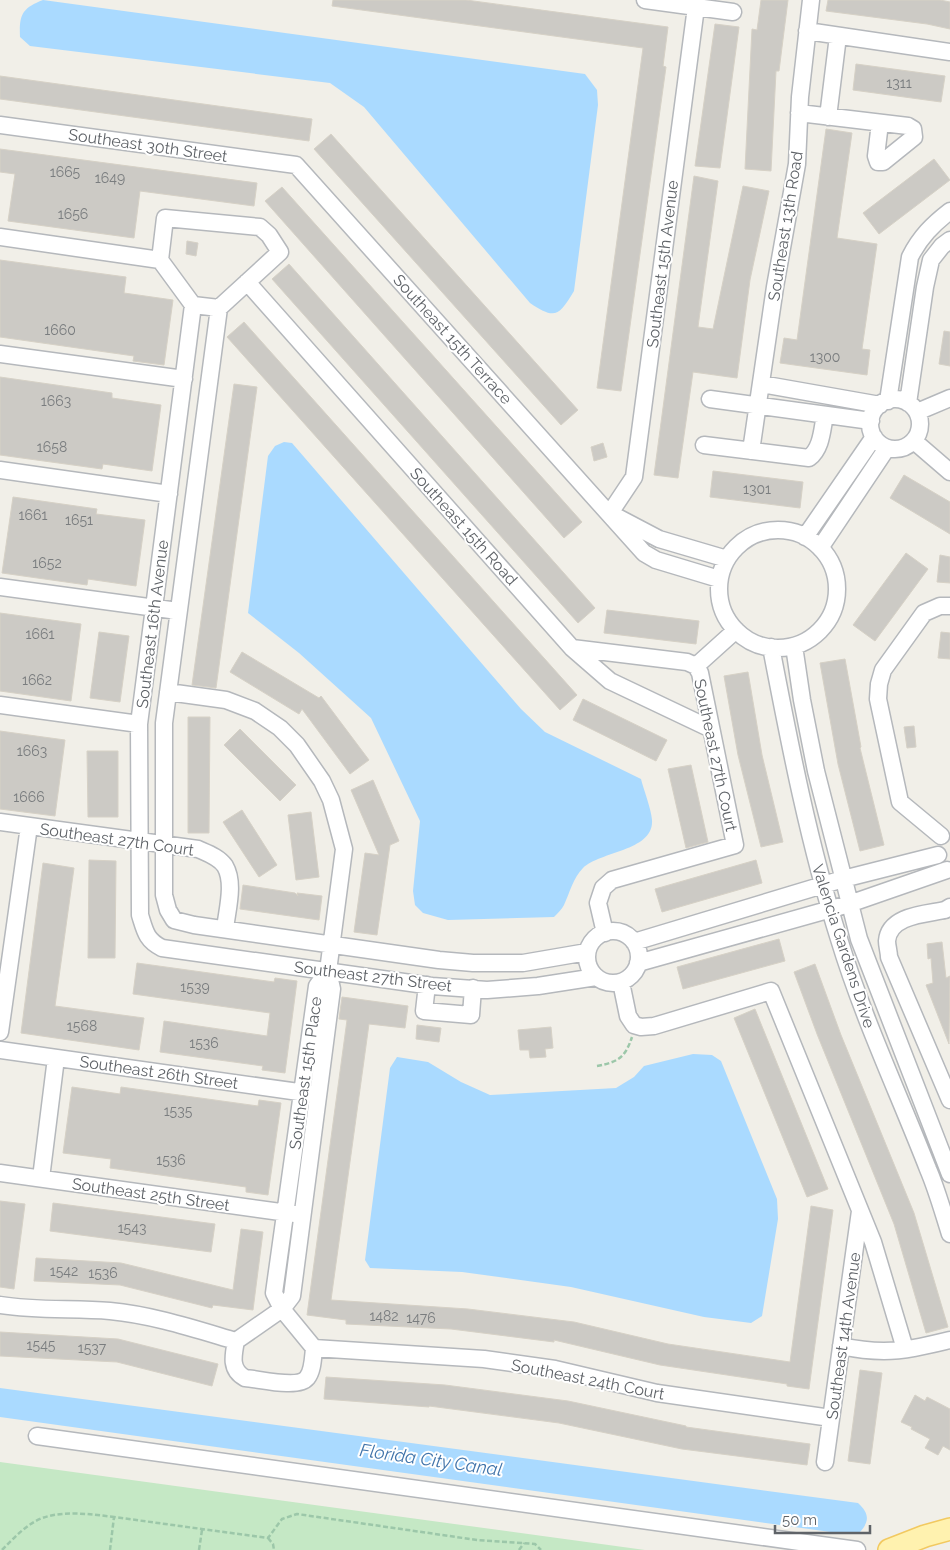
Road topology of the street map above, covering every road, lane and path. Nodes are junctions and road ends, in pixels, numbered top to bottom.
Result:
1 (645, 0) edge
2 (811, 0) edge
3 (696, 7) junction
4 (733, 12) dead end
5 (807, 31) junction
6 (838, 36) junction
7 (950, 52) edge
8 (799, 113) junction
9 (828, 117) junction
10 (880, 123) dead end
11 (0, 125) edge
12 (296, 165) joint
13 (950, 211) edge
14 (0, 237) edge
15 (950, 240) edge
16 (160, 260) junction
17 (247, 282) junction
18 (193, 305) junction
19 (219, 308) junction
20 (0, 354) edge
21 (184, 379) junction
22 (761, 384) junction
23 (950, 398) edge
24 (710, 399) dead end
25 (884, 403) junction
26 (758, 406) junction
27 (912, 407) junction
28 (825, 415) junction
29 (871, 421) junction
30 (874, 437) junction
31 (914, 441) junction
32 (704, 445) dead end
33 (888, 448) junction
34 (751, 451) junction
35 (0, 470) edge
36 (950, 472) edge
37 (169, 494) junction
38 (610, 513) junction
39 (805, 537) junction
40 (659, 539) junction
41 (820, 548) junction
42 (644, 553) junction
43 (727, 559) junction
44 (720, 580) junction
45 (0, 588) edge
46 (945, 606) edge
47 (154, 608) junction
48 (178, 611) junction
49 (736, 630) junction
50 (794, 646) junction
51 (772, 647) junction
52 (572, 648) junction
53 (696, 666) junction
54 (168, 692) junction
55 (0, 705) edge
56 (138, 724) junction
57 (711, 729) junction
58 (0, 822) edge
59 (29, 826) junction
60 (945, 832) edge
61 (140, 842) junction
62 (164, 844) junction
63 (938, 855) junction
64 (948, 871) edge
65 (843, 880) junction
66 (823, 886) junction
67 (850, 904) junction
68 (950, 907) edge
69 (830, 909) junction
70 (174, 920) joint
71 (225, 929) junction
72 (605, 932) junction
73 (662, 933) junction
74 (152, 942) joint
75 (634, 942) junction
76 (331, 945) junction
77 (587, 952) junction
78 (667, 954) junction
79 (638, 963) junction
80 (328, 971) junction
81 (596, 977) junction
82 (621, 982) junction
83 (427, 985) junction
84 (472, 988) junction
85 (0, 1032) edge
86 (633, 1034) dead end
87 (0, 1050) edge
88 (56, 1058) junction
89 (597, 1066) dead end
90 (310, 1093) junction
91 (950, 1100) edge
92 (0, 1173) edge
93 (950, 1174) edge
94 (41, 1178) junction
95 (860, 1210) junction
96 (286, 1212) junction
97 (302, 1215) junction
98 (950, 1234) edge
99 (0, 1305) edge
100 (282, 1309) junction
101 (950, 1340) edge
102 (236, 1342) junction
103 (841, 1346) junction
104 (314, 1348) junction
105 (905, 1349) junction
106 (831, 1418) junction
107 (38, 1436) dead end
108 (825, 1462) dead end
109 (114, 1518) junction
110 (950, 1529) edge
111 (202, 1530) junction
112 (268, 1538) junction
113 (524, 1543) junction
114 (2, 1550) edge
115 (110, 1550) edge
116 (199, 1550) edge
117 (274, 1550) edge
118 (519, 1550) edge
119 (541, 1550) edge
120 (857, 1550) edge
121 (889, 1550) edge

1 - 3 street
2 - 5 street, Southeast 13th Road
3 - 4 street
3 - 38 street, Southeast 15th Avenue
5 - 6 street
5 - 8 street, Southeast 13th Road
6 - 7 street
6 - 9 street
8 - 9 street
8 - 22 street, Southeast 13th Road
9 - 10 street
11 - 12 street, Southeast 30th Street
12 - 38 street, Southeast 15th Terrace
13 - 25 street
14 - 16 street
15 - 27 street
16 - 17 street
16 - 18 street
17 - 19 street
17 - 52 street, Southeast 15th Road
18 - 19 street
18 - 21 street, Southeast 16th Avenue
19 - 48 street, Southeast 16th Avenue
20 - 21 street
21 - 37 street, Southeast 16th Avenue
22 - 25 street
22 - 26 street, Southeast 13th Road
23 - 27 street
24 - 26 street
25 - 27 street
25 - 29 street
26 - 28 street
26 - 34 street, Southeast 13th Road
27 - 31 street
28 - 29 street
28 - 34 street
29 - 30 street
30 - 33 street
30 - 39 street
31 - 33 street
31 - 36 street
32 - 34 street
33 - 41 street
35 - 37 street
37 - 47 street, Southeast 16th Avenue
38 - 40 street, Southeast 15th Terrace
38 - 42 street, Southeast 15th Terrace
39 - 41 street
39 - 43 street
40 - 42 street
40 - 43 street, Southeast 15th Terrace
41 - 50 street
42 - 44 street, Southeast 15th Terrace
43 - 44 street
44 - 49 street
45 - 47 street
46 - 60 street
47 - 48 street
47 - 56 street, Southeast 16th Avenue
48 - 54 street, Southeast 16th Avenue
49 - 51 street
49 - 53 street
50 - 51 street
50 - 65 street, Valencia Gardens Drive
51 - 66 street, Valencia Gardens Drive
52 - 53 street, Southeast 27th Court
52 - 57 street, Southeast 15th Road
53 - 57 street, Southeast 27th Court
54 - 62 street, Southeast 16th Avenue
54 - 76 street
55 - 56 street
56 - 61 street, Southeast 16th Avenue
57 - 72 street, Southeast 27th Court
58 - 59 street, Southeast 27th Court
59 - 61 street, Southeast 27th Court
59 - 85 street
60 - 63 street
61 - 62 street, Southeast 27th Court
61 - 74 street, Southeast 16th Avenue
62 - 70 street, Southeast 16th Avenue
62 - 71 street, Southeast 27th Court
63 - 64 street
63 - 65 street
64 - 67 street
65 - 66 street
65 - 67 street, Valencia Gardens Drive
66 - 69 street, Valencia Gardens Drive
66 - 73 street
67 - 69 street
67 - 93 street, Valencia Gardens Drive
68 - 91 street
69 - 78 street
69 - 98 street, Valencia Gardens Drive
70 - 71 street, Southeast 27th Street
71 - 76 street, Southeast 27th Street
72 - 75 street
72 - 77 street
73 - 75 street
73 - 78 street
74 - 80 street, Southeast 27th Street
75 - 79 street
76 - 77 street, Southeast 27th Street
76 - 80 street
77 - 81 street
78 - 79 street
79 - 82 street
80 - 83 street, Southeast 27th Street
80 - 90 street, Southeast 15th Place
81 - 82 street
81 - 84 street, Southeast 27th Street
82 - 95 street, Southeast 14th Avenue
83 - 84 street, Southeast 27th Street
83 - 84 street
86 - 89 path
87 - 88 street, Southeast 26th Street
88 - 90 street, Southeast 26th Street
88 - 94 street
90 - 96 street, Southeast 15th Place
90 - 97 street, Southeast 15th Place
92 - 94 street, Southeast 25th Street
94 - 96 street, Southeast 25th Street
95 - 103 street, Southeast 14th Avenue
95 - 105 street, Southeast 14th Avenue
96 - 97 street, Southeast 25th Street
96 - 100 street, Southeast 15th Place
97 - 100 street, Southeast 15th Place
99 - 102 street
100 - 102 street
100 - 104 street
101 - 105 street
102 - 104 street
103 - 105 street
103 - 106 street, Southeast 14th Avenue
104 - 106 street, Southeast 24th Court
106 - 108 street, Southeast 14th Avenue
107 - 120 street
109 - 111 path
109 - 114 path
109 - 115 path
110 - 121 main road
111 - 112 path
111 - 116 path
112 - 113 path
112 - 117 path
113 - 118 path
113 - 119 path

